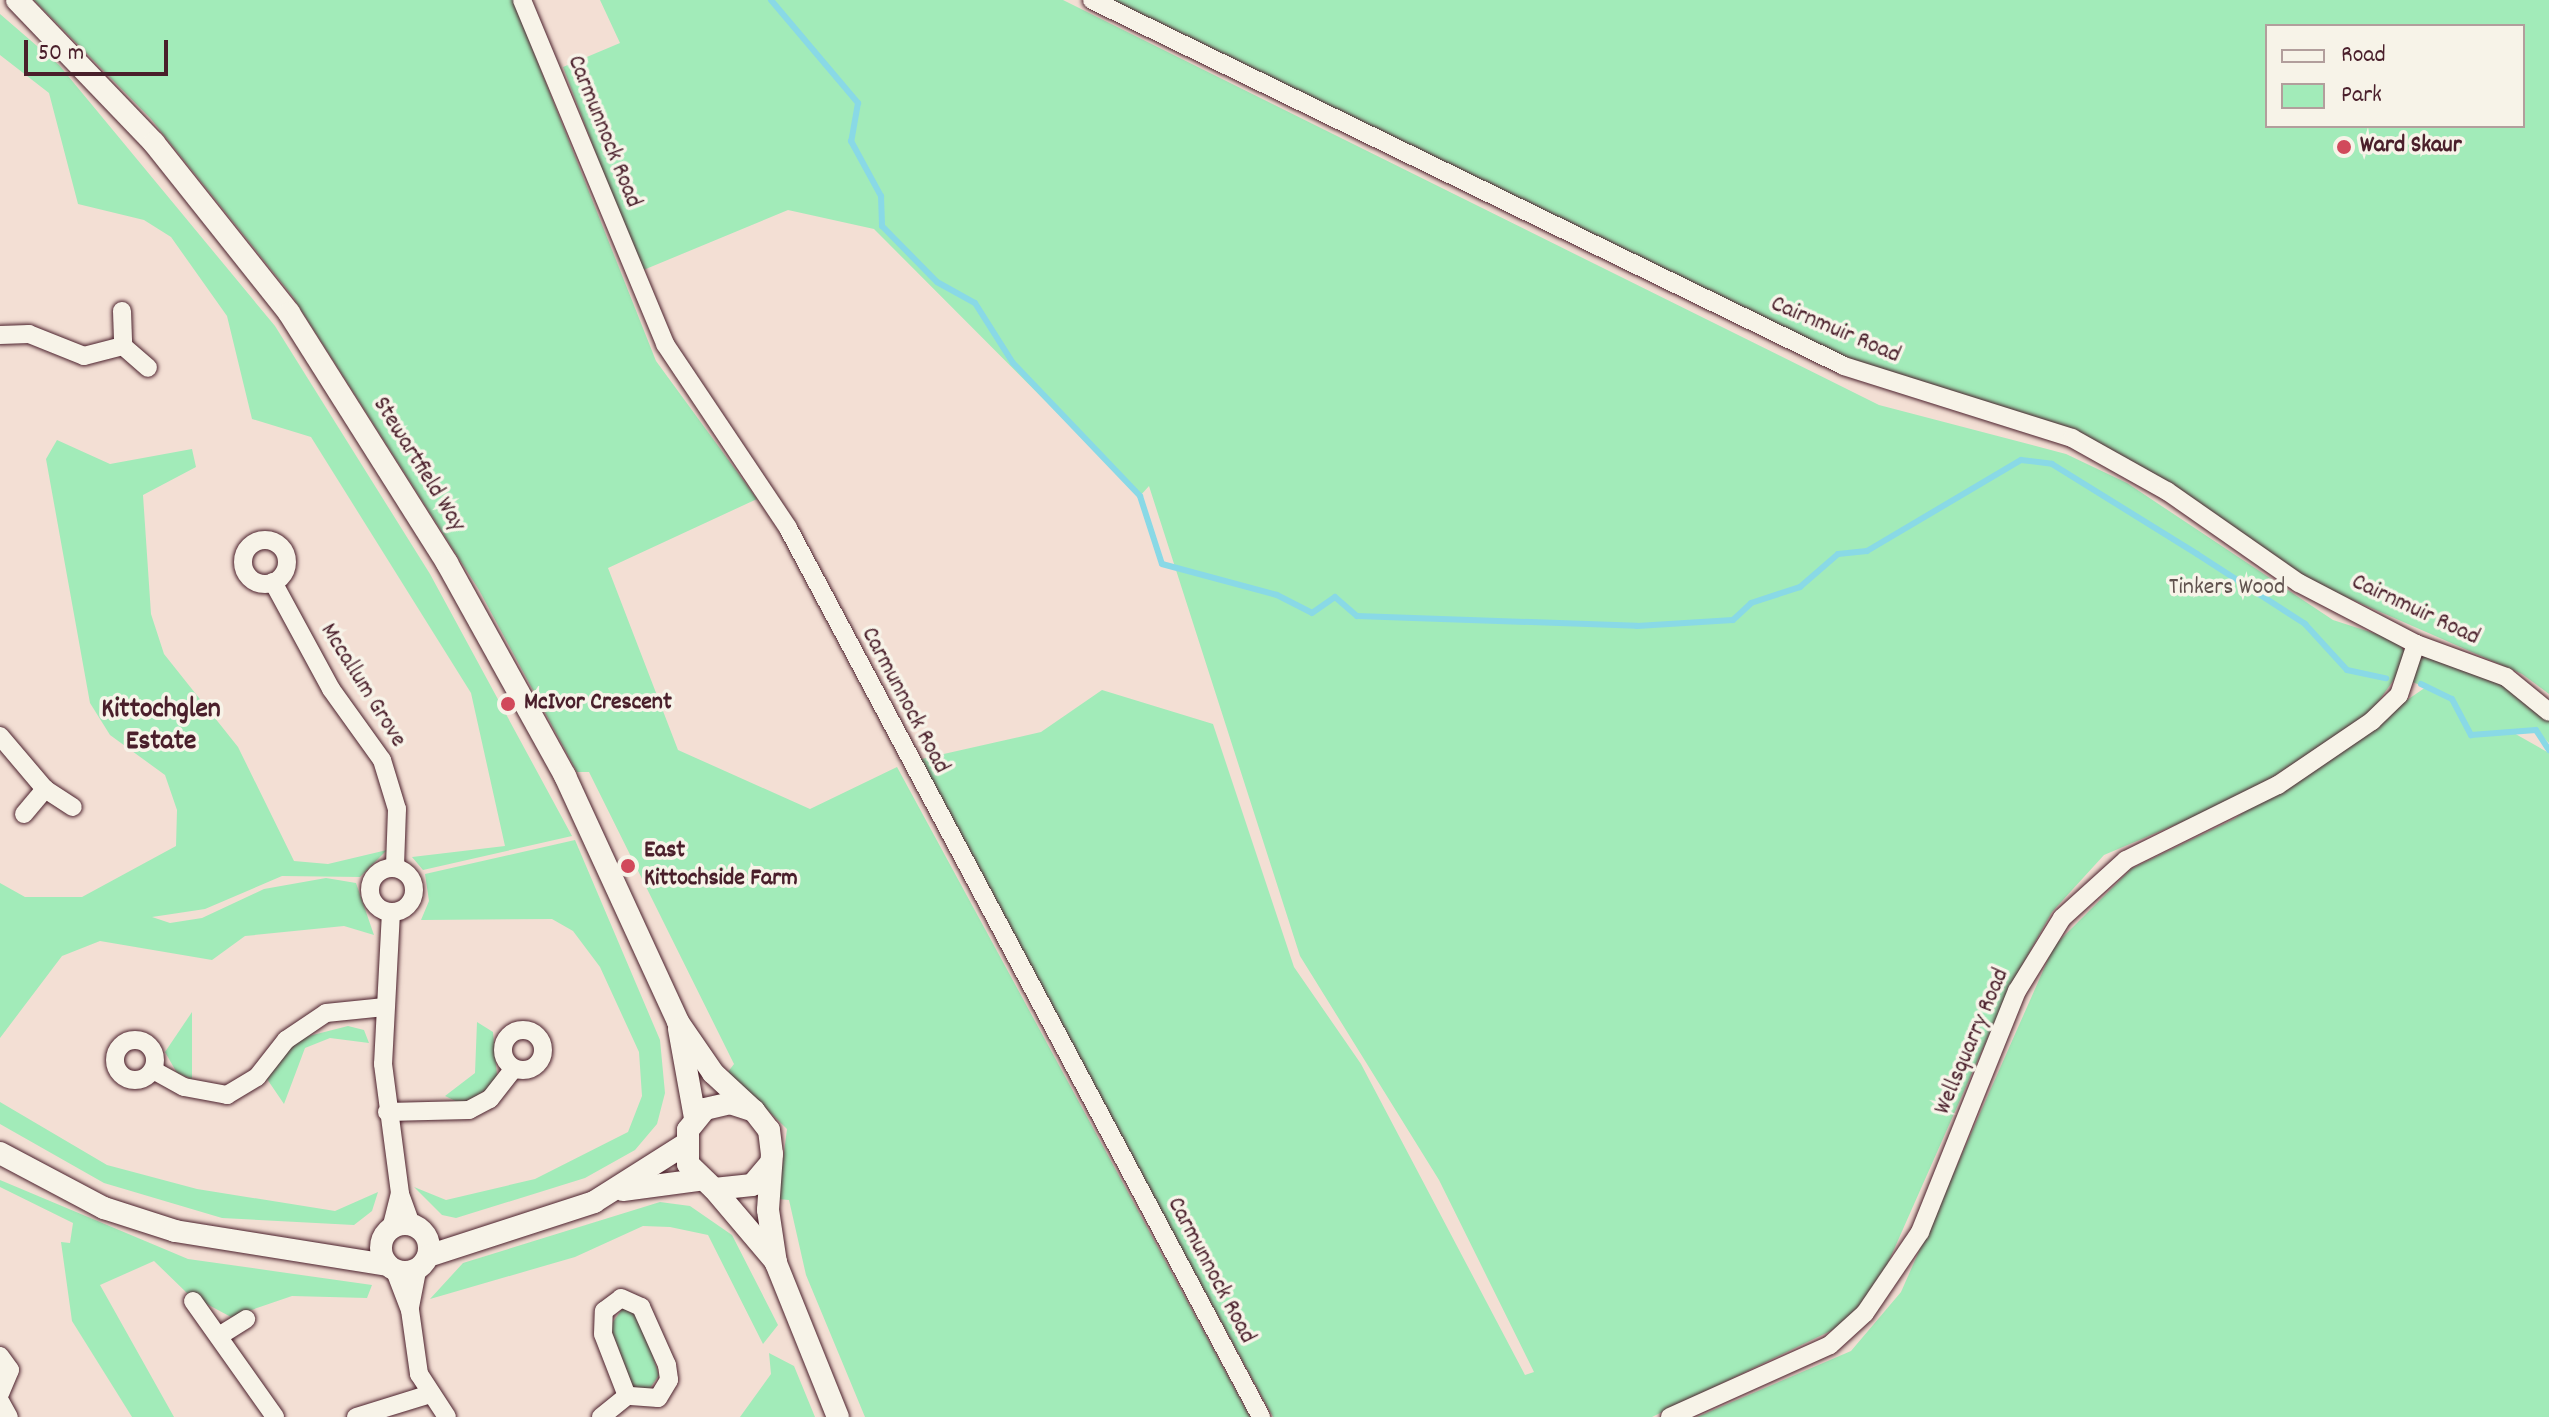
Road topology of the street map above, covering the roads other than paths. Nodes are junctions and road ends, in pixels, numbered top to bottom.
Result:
1 (17, 0) edge
2 (522, 0) edge
3 (1092, 0) edge
4 (122, 311) dead end
5 (0, 335) edge
6 (123, 346) junction
7 (148, 368) dead end
8 (273, 582) dead end
9 (2416, 644) junction
10 (2549, 712) edge
11 (0, 736) edge
12 (45, 789) junction
13 (73, 807) dead end
14 (24, 814) dead end
15 (395, 867) junction
16 (391, 912) junction
17 (385, 1007) junction
18 (678, 1022) junction
19 (514, 1068) dead end
20 (153, 1070) dead end
21 (754, 1111) junction
22 (387, 1112) junction
23 (695, 1118) junction
24 (684, 1145) junction
25 (0, 1153) edge
26 (769, 1165) junction
27 (706, 1184) junction
28 (618, 1190) junction
29 (404, 1249) junction
30 (776, 1263) junction
31 (193, 1301) dead end
32 (246, 1319) dead end
33 (219, 1336) junction
34 (0, 1356) edge
35 (0, 1393) edge
36 (427, 1395) junction
37 (627, 1396) junction
38 (0, 1401) edge
39 (9, 1417) edge
40 (275, 1417) edge
41 (356, 1417) edge
42 (447, 1417) edge
43 (601, 1417) edge
44 (838, 1417) edge
45 (1261, 1417) edge
46 (1670, 1417) edge

1 - 18 street, Stewartfield Way
2 - 45 street, Carmunnock Road
3 - 9 street, Cairnmuir Road
4 - 6 street
5 - 6 street
6 - 7 street
8 - 15 street, Mccallum Grove
9 - 10 street, Cairnmuir Road
9 - 46 street, Wellsquarry Road
11 - 12 street
12 - 13 street
12 - 14 street
15 - 16 street
15 - 16 street
16 - 17 street
17 - 20 street
17 - 22 street
18 - 21 street, Stewartfield Way
18 - 23 street, Stewartfield Way
19 - 22 street
21 - 23 street
21 - 26 street
22 - 29 street
23 - 24 street
24 - 27 street
24 - 28 street
25 - 29 street
26 - 27 street
26 - 30 street
27 - 28 street
27 - 30 street
28 - 29 street
29 - 36 street
30 - 44 street
31 - 33 street
32 - 33 street
33 - 40 street
34 - 35 street
36 - 41 street
36 - 42 street
37 - 37 street
37 - 43 street
38 - 39 street

